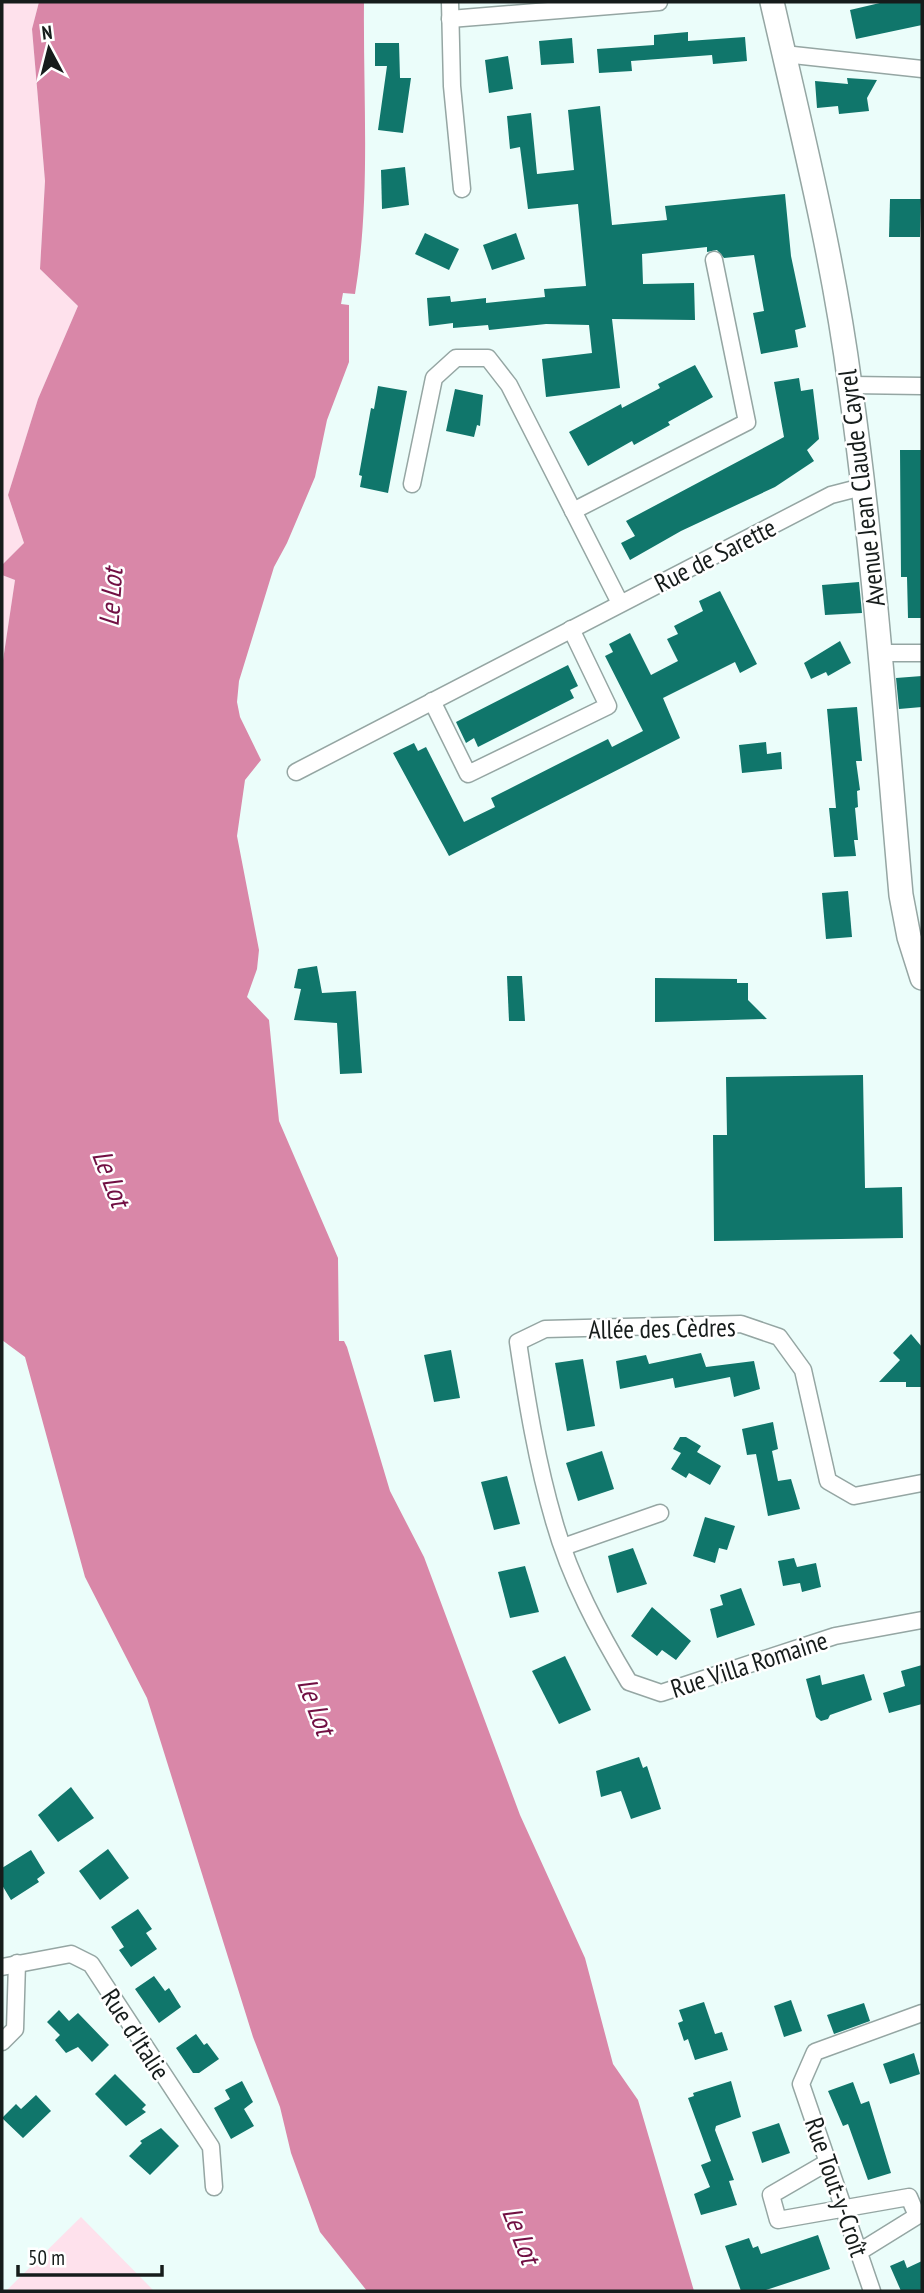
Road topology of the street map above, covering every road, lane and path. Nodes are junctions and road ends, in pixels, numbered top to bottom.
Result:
1 (450, 2) edge
2 (659, 2) edge
3 (772, 2) edge
4 (450, 19) junction
5 (784, 54) junction
6 (922, 69) edge
7 (462, 190) dead end
8 (714, 260) dead end
9 (850, 385) junction
10 (922, 386) edge
11 (412, 484) dead end
12 (862, 486) junction
13 (573, 511) junction
14 (620, 603) junction
15 (571, 629) junction
16 (880, 653) junction
17 (922, 653) edge
18 (432, 701) junction
19 (296, 772) dead end
20 (922, 978) edge
21 (527, 1398) joint
22 (922, 1483) edge
23 (660, 1513) dead end
24 (563, 1547) junction
25 (922, 1620) edge
26 (9, 1965) edge
27 (922, 2013) edge
28 (2, 2042) edge
29 (828, 2162) junction
30 (214, 2187) dead end
31 (845, 2210) junction
32 (859, 2252) junction
33 (872, 2291) edge

1 - 4 street
2 - 4 street
3 - 5 main road, Avenue Jean Claude Cayrel
4 - 7 street
5 - 6 street
5 - 9 main road, Avenue Jean Claude Cayrel
8 - 13 street
9 - 10 street
9 - 12 main road, Avenue Jean Claude Cayrel
11 - 13 street
12 - 14 street, Rue de Sarette
12 - 16 main road, Avenue Jean Claude Cayrel
13 - 14 street
14 - 15 street, Rue de Sarette
15 - 18 street, Rue de Sarette
15 - 18 street
16 - 17 street
16 - 20 main road, Avenue Jean Claude Cayrel
18 - 19 street, Rue de Sarette
21 - 22 street, Allée des Cèdres
21 - 24 street, Rue Villa Romaine
23 - 24 street
24 - 25 street, Rue Villa Romaine
26 - 28 street
26 - 30 street, Rue d'Italie
27 - 29 street, Rue Tout-y-Croît
29 - 31 street, Rue Tout-y-Croît
29 - 31 street
31 - 32 street, Rue Tout-y-Croît
31 - 32 street
32 - 33 street, Rue Tout-y-Croît

